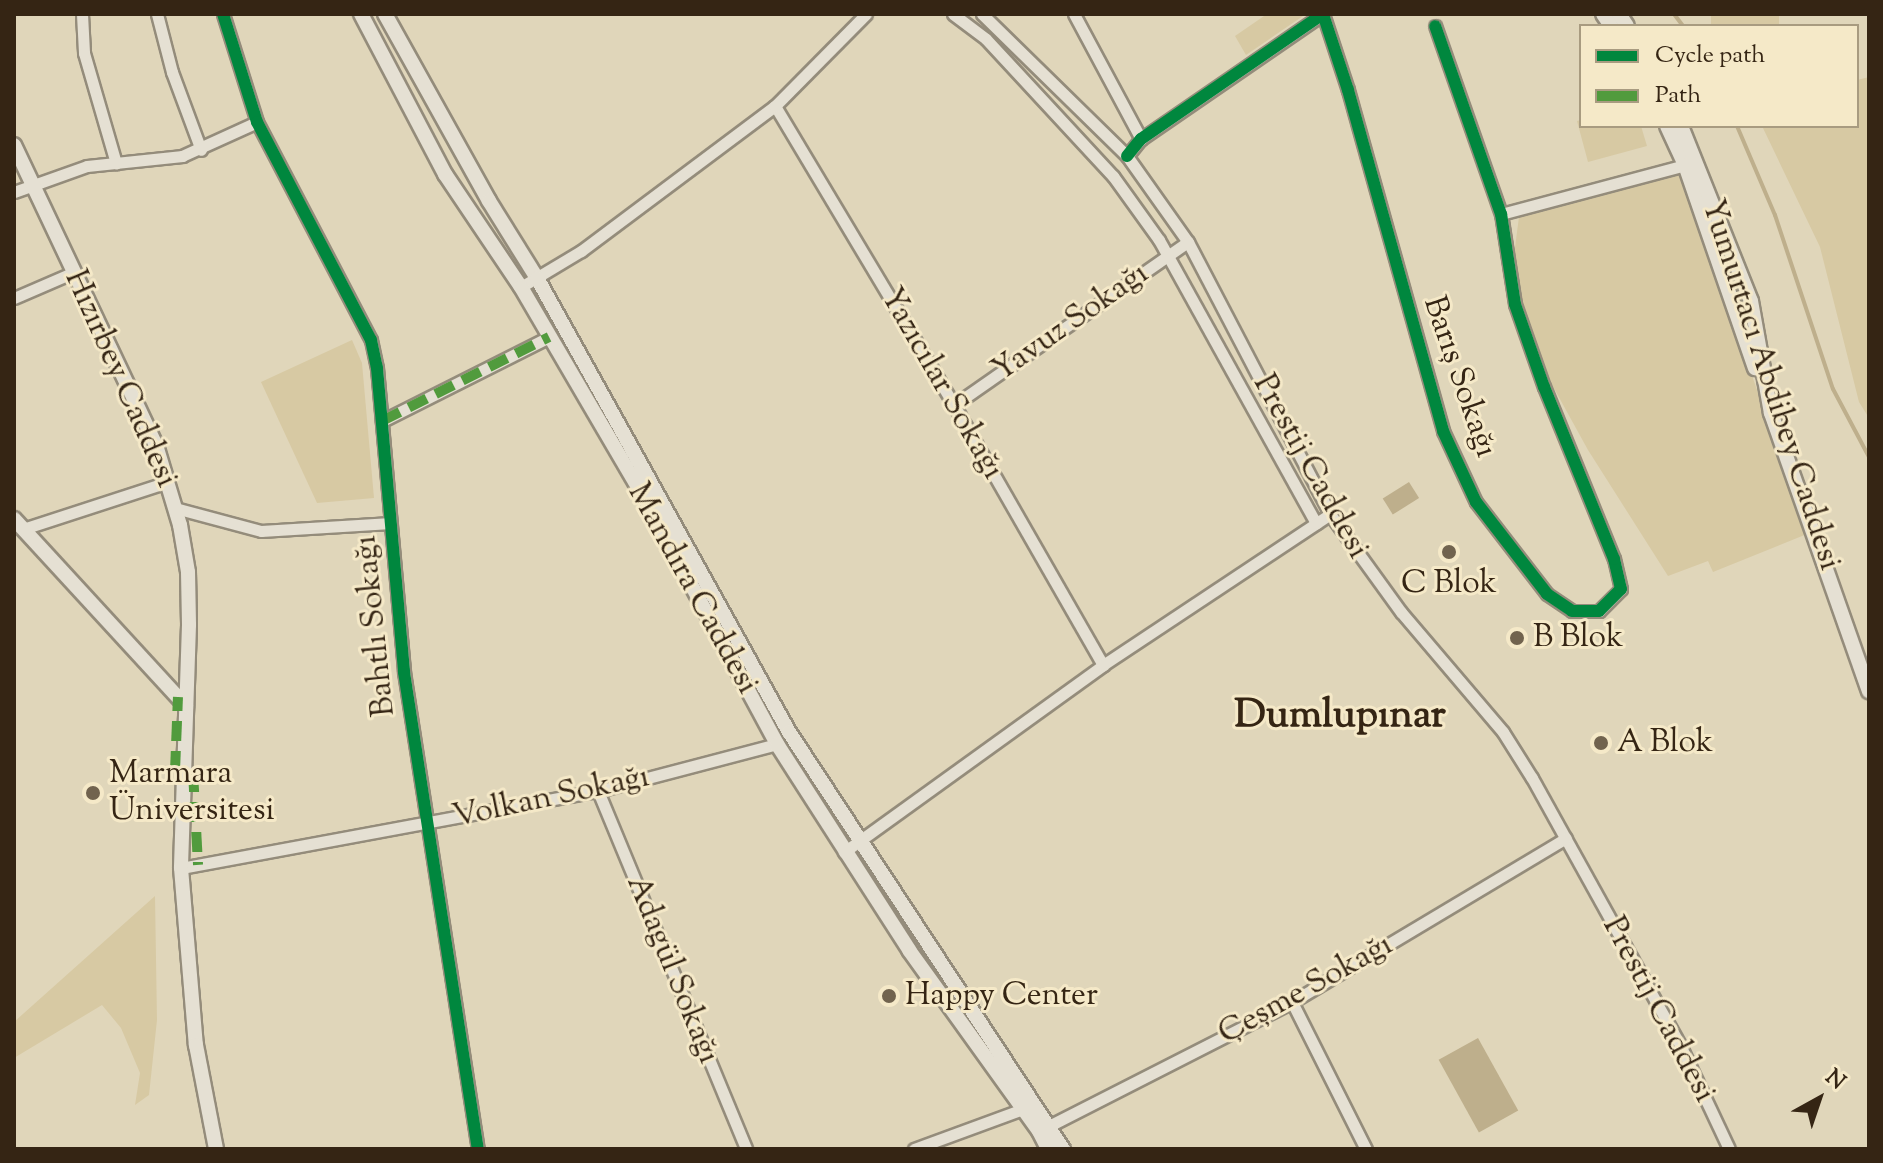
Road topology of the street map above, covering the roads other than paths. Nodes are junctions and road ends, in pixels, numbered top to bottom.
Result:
1 (82, 14) edge
2 (157, 14) edge
3 (223, 14) edge
4 (361, 14) edge
5 (385, 14) edge
6 (866, 14) edge
7 (953, 14) edge
8 (982, 14) edge
9 (1074, 14) edge
10 (1323, 14) edge
11 (1435, 26) dead end
12 (775, 106) junction
13 (257, 122) junction
14 (1668, 128) edge
15 (1682, 128) edge
16 (1141, 139) junction
17 (14, 145) edge
18 (201, 150) junction
19 (1127, 156) junction
20 (116, 163) junction
21 (1691, 163) junction
22 (33, 185) junction
23 (14, 192) edge
24 (1501, 214) junction
25 (1188, 242) junction
26 (1168, 256) junction
27 (74, 272) junction
28 (537, 278) junction
29 (521, 287) junction
30 (14, 298) edge
31 (549, 337) junction
32 (954, 405) junction
33 (382, 421) junction
34 (168, 482) junction
35 (175, 508) junction
36 (1330, 514) junction
37 (391, 523) junction
38 (1316, 523) junction
39 (18, 524) edge
40 (1103, 665) junction
41 (1867, 673) edge
42 (1869, 691) edge
43 (186, 706) junction
44 (777, 744) junction
45 (598, 791) junction
46 (427, 825) junction
47 (1566, 838) junction
48 (858, 842) junction
49 (844, 852) junction
50 (181, 868) junction
51 (1292, 1002) junction
52 (1023, 1109) junction
53 (1045, 1128) junction
54 (216, 1149) edge
55 (478, 1149) edge
56 (746, 1149) edge
57 (914, 1149) edge
58 (1048, 1149) edge
59 (1063, 1149) edge
60 (1366, 1149) edge
61 (1729, 1149) edge

1 - 20 street
2 - 18 street
3 - 13 street, Bahtlı Sokağı
4 - 29 main road, Mandıra Caddesi
5 - 28 main road, Mandıra Caddesi
6 - 12 street
7 - 26 street, Prestij Caddesi
8 - 19 street, Prestij Caddesi
9 - 16 street
10 - 16 street
10 - 24 street, Barış Sokağı
11 - 24 street
12 - 28 street
12 - 32 street, Yazıcılar Sokağı
13 - 18 street
13 - 33 street, Bahtlı Sokağı
14 - 21 main road
15 - 21 main road, Yumurtacı Abdibey Caddesi
16 - 19 street
17 - 22 main road, Hızırbey Caddesi
18 - 20 street
19 - 25 street, Prestij Caddesi
20 - 22 street
21 - 24 street
21 - 41 main road, Yumurtacı Abdibey Caddesi
22 - 23 street
22 - 27 main road, Hızırbey Caddesi
25 - 26 street, Yavuz Sokağı
25 - 36 street, Prestij Caddesi
26 - 32 street, Yavuz Sokağı
26 - 38 street, Prestij Caddesi
27 - 30 street
27 - 34 main road, Hızırbey Caddesi
28 - 29 street
28 - 48 main road, Mandıra Caddesi
29 - 31 main road, Mandıra Caddesi
31 - 33 street
31 - 44 main road, Mandıra Caddesi
32 - 40 street, Yazıcılar Sokağı
33 - 37 street, Bahtlı Sokağı
34 - 35 main road, Hızırbey Caddesi
34 - 39 street
35 - 37 street
35 - 43 main road, Hızırbey Caddesi
36 - 38 street
36 - 47 street, Prestij Caddesi
37 - 46 street, Bahtlı Sokağı
38 - 40 street
39 - 43 main road
40 - 48 street
41 - 42 main road, Yumurtacı Abdibey Caddesi
43 - 50 main road, Hızırbey Caddesi
44 - 45 street, Volkan Sokağı
44 - 49 main road, Mandıra Caddesi
45 - 46 street, Volkan Sokağı
45 - 56 street, Adagül Sokağı
46 - 50 street, Volkan Sokağı
46 - 55 street, Bahtlı Sokağı
47 - 51 street, Çeşme Sokağı
47 - 61 street, Prestij Caddesi
48 - 49 street
48 - 53 main road, Mandıra Caddesi
49 - 52 main road, Mandıra Caddesi
50 - 54 main road, Hızırbey Caddesi
51 - 53 street, Çeşme Sokağı
51 - 60 street
52 - 53 main road, Mandıra Caddesi
52 - 57 street
53 - 58 main road, Mandıra Caddesi
53 - 59 main road, Mandıra Caddesi

